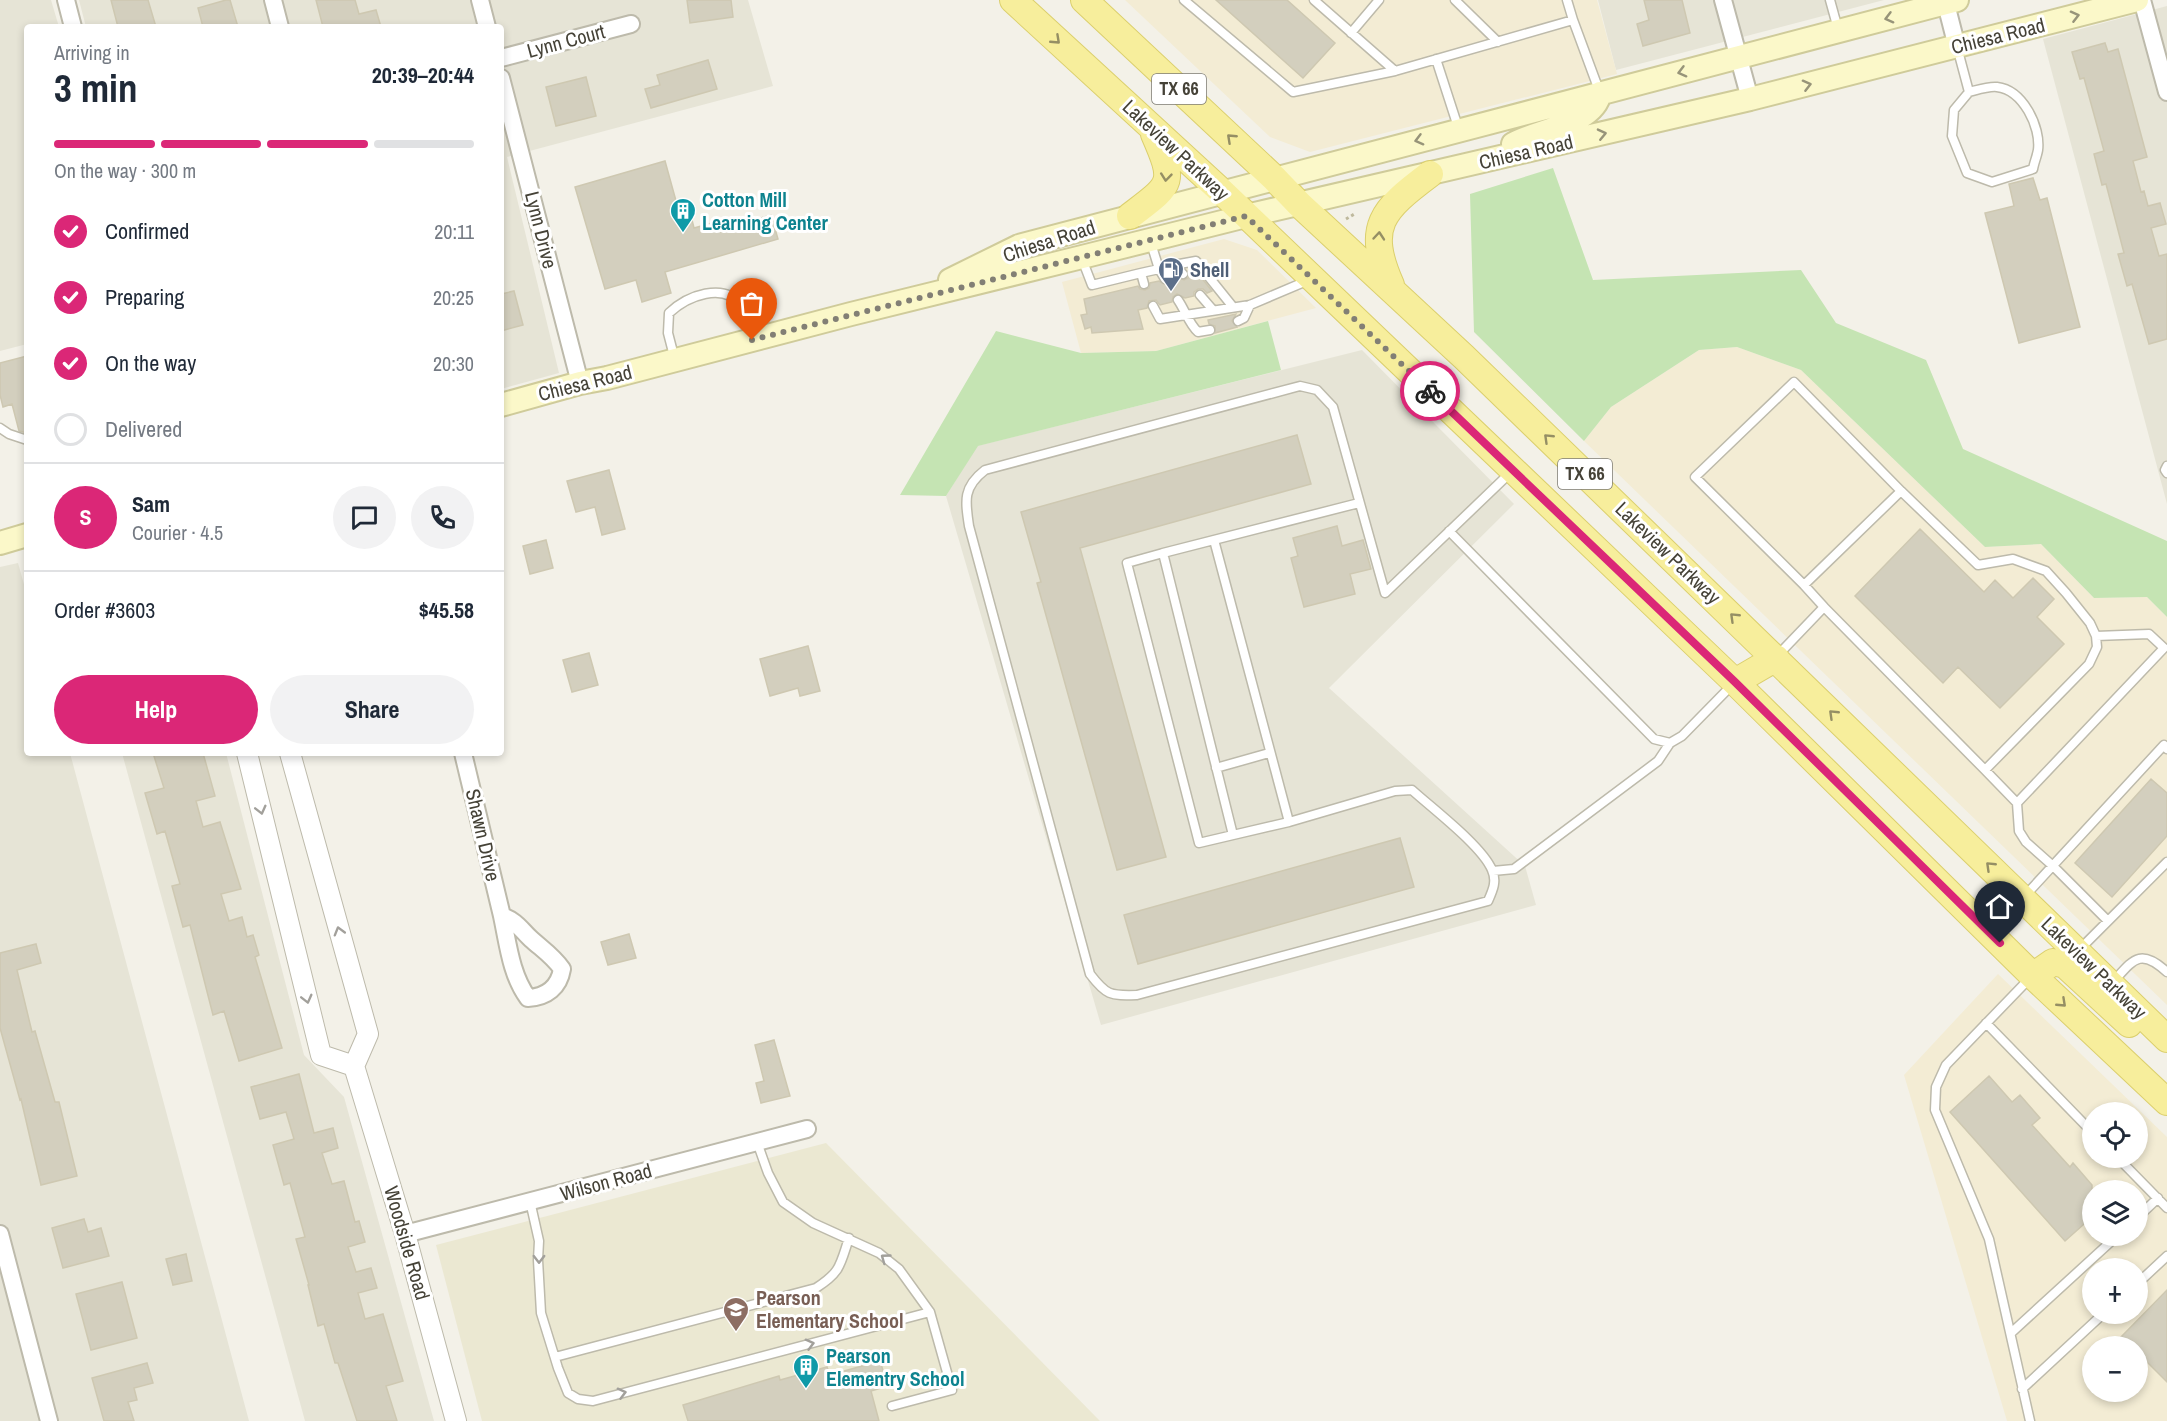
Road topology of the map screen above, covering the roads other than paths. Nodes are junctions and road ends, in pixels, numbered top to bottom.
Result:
1 (66, 0) edge
2 (273, 0) edge
3 (480, 0) edge
4 (1013, 0) edge
5 (1184, 0) edge
6 (1314, 0) edge
7 (1379, 0) edge
8 (1455, 0) edge
9 (1568, 0) edge
10 (1724, 0) edge
11 (1830, 0) edge
12 (2138, 0) edge
13 (2142, 0) edge
14 (1949, 1) edge
15 (1093, 5) edge
16 (1573, 20) junction
17 (72, 24) edge
18 (279, 24) edge
19 (486, 24) edge
20 (631, 24) dead end
21 (1838, 31) junction
22 (1351, 33) junction
23 (1498, 42) junction
24 (1957, 47) junction
25 (504, 57) edge
26 (1739, 57) junction
27 (1436, 60) junction
28 (1395, 71) junction
29 (504, 90) edge
30 (1969, 92) junction
31 (2167, 92) edge
32 (1600, 93) junction
33 (1750, 99) junction
34 (1150, 126) junction
35 (1459, 130) junction
36 (1484, 162) junction
37 (1430, 174) junction
38 (1274, 178) junction
39 (1221, 192) junction
40 (1299, 204) junction
41 (1130, 216) junction
42 (1246, 216) junction
43 (1150, 240) junction
44 (1082, 257) junction
45 (1174, 265) junction
46 (1159, 269) junction
47 (1141, 273) junction
48 (1184, 274) dead end
49 (1312, 278) junction
50 (1165, 279) dead end
51 (1144, 284) dead end
52 (1393, 291) junction
53 (1200, 295) dead end
54 (913, 299) junction
55 (1179, 300) dead end
56 (1250, 304) junction
57 (1153, 306) dead end
58 (1233, 307) junction
59 (1213, 310) junction
60 (1188, 315) junction
61 (1238, 321) dead end
62 (1210, 330) dead end
63 (752, 340) junction
64 (675, 360) junction
65 (580, 383) junction
66 (504, 404) edge
67 (0, 428) edge
68 (24, 439) edge
69 (2167, 466) edge
70 (1513, 470) junction
71 (2167, 473) edge
72 (1901, 491) junction
73 (1359, 503) junction
74 (1449, 531) junction
75 (24, 536) edge
76 (1214, 540) junction
77 (0, 543) edge
78 (1163, 554) junction
79 (1804, 585) junction
80 (1824, 607) junction
81 (2096, 636) junction
82 (1776, 658) junction
83 (1735, 682) junction
84 (1670, 743) junction
85 (2167, 749) edge
86 (1269, 753) junction
87 (248, 756) edge
88 (291, 756) edge
89 (464, 756) edge
90 (1216, 768) junction
91 (1985, 770) junction
92 (2017, 803) junction
93 (1288, 822) junction
94 (1233, 835) junction
95 (2167, 862) edge
96 (2053, 866) junction
97 (1493, 871) junction
98 (2023, 898) junction
99 (502, 916) junction
100 (2108, 921) junction
101 (2077, 951) junction
102 (2167, 972) edge
103 (2033, 976) junction
104 (2110, 984) junction
105 (1986, 1023) junction
106 (2166, 1039) edge
107 (354, 1066) junction
108 (2167, 1102) edge
109 (2082, 1122) edge
110 (807, 1129) dead end
111 (757, 1142) junction
112 (2128, 1168) edge
113 (2158, 1198) junction
114 (530, 1202) junction
115 (2148, 1208) edge
116 (2167, 1208) edge
117 (0, 1234) edge
118 (405, 1234) junction
119 (849, 1238) junction
120 (2106, 1246) edge
121 (2167, 1256) edge
122 (2148, 1274) edge
123 (930, 1312) junction
124 (2092, 1324) edge
125 (2011, 1333) junction
126 (555, 1357) junction
127 (2022, 1389) junction
128 (892, 1406) dead end
129 (49, 1421) edge
130 (456, 1421) edge
131 (2030, 1421) edge

1 - 17 street
2 - 18 street
3 - 19 street
4 -> 34 main road, Lakeview Parkway / TX 66
5 - 28 lane
6 - 22 lane
7 - 22 lane
8 - 23 lane
9 - 16 lane
10 - 26 street
11 - 21 lane
24 -> 12 main road, Chiesa Road
13 - 31 street
14 -> 21 main road, Chiesa Road
14 - 24 street
38 -> 15 main road, Lakeview Parkway / TX 66
16 - 23 lane
16 - 32 lane
20 - 25 street, Lynn Court
21 - 26 main road, Chiesa Road
22 - 28 lane
23 - 27 lane
24 - 30 lane
33 -> 24 main road, Chiesa Road
26 -> 32 main road, Chiesa Road
26 - 33 street
27 - 28 lane
27 - 35 lane
29 - 65 street, Lynn Drive
30 - 30 lane
32 - 35 main road, Chiesa Road
32 - 36 main road
36 -> 33 main road, Chiesa Road
34 - 39 main road, Lakeview Parkway / TX 66
34 -> 41 main road
35 -> 38 main road, Chiesa Road
36 - 37 main road, Chiesa Road
37 - 40 main road, Chiesa Road
52 -> 37 main road
38 - 39 main road, Chiesa Road
38 - 40 main road, Lakeview Parkway / TX 66
39 - 41 main road, Chiesa Road
39 - 42 main road, Lakeview Parkway / TX 66
40 - 42 main road, Chiesa Road
40 - 52 main road, Lakeview Parkway / TX 66
41 - 54 main road, Chiesa Road
42 - 43 main road, Chiesa Road
42 - 49 main road, Lakeview Parkway / TX 66
43 - 44 main road, Chiesa Road
43 - 46 lane
44 - 47 lane
44 - 54 main road, Chiesa Road
45 - 46 lane
45 - 48 lane
45 - 58 lane
46 - 47 lane
46 - 50 lane
47 - 51 lane
49 - 56 lane
49 - 70 main road, Lakeview Parkway / TX 66
82 -> 52 main road, Lakeview Parkway / TX 66
53 - 59 lane
54 - 63 main road, Chiesa Road
55 - 60 lane
56 - 58 lane
56 - 61 lane
57 - 60 lane
58 - 59 lane
59 - 60 lane
60 - 62 lane
63 - 64 main road, Chiesa Road
63 - 64 lane
64 - 65 main road, Chiesa Road
65 - 66 main road, Chiesa Road
67 - 68 lane
69 - 71 lane
70 - 74 lane
70 - 83 main road, Lakeview Parkway / TX 66
72 - 79 lane
72 - 79 lane
72 - 81 lane
73 - 74 lane
73 - 76 lane
73 - 97 lane
74 - 84 lane
75 - 77 main road
76 - 78 lane
76 - 86 lane
78 - 90 lane
78 - 94 lane
79 - 80 lane
80 - 82 lane
80 - 91 lane
81 - 91 lane
81 - 92 lane
82 - 83 main road
98 -> 82 main road, Lakeview Parkway / TX 66
83 - 84 lane
83 - 103 main road, Lakeview Parkway / TX 66
84 - 97 lane
85 - 96 lane
86 - 90 lane
86 - 93 lane
87 -> 107 street
107 -> 88 street
89 - 99 street, Shawn Drive
90 - 94 lane
91 - 92 lane
92 - 96 lane
93 - 94 lane
93 - 97 lane
95 - 100 lane
96 - 98 lane
96 - 100 lane
98 - 101 main road, Lakeview Parkway / TX 66
99 - 99 street, Shawn Drive
100 - 101 lane
101 - 104 main road, Lakeview Parkway / TX 66
102 - 104 lane
103 - 105 lane
103 - 106 main road
103 -> 108 main road, Lakeview Parkway / TX 66
104 - 106 main road, Lakeview Parkway / TX 66
105 - 109 lane
105 - 125 lane
107 - 118 street, Woodside Road
110 - 111 street, Wilson Road
111 - 114 street, Wilson Road
111 - 119 lane
112 - 113 lane
113 - 115 lane
113 - 116 lane
114 - 118 street, Wilson Road
114 -> 126 lane
117 - 129 street
118 - 130 street, Woodside Road
123 -> 119 lane
119 - 126 lane
120 - 125 lane
121 - 122 lane
126 -> 123 lane
123 - 128 lane
124 - 127 lane
125 - 127 lane
127 - 131 lane

